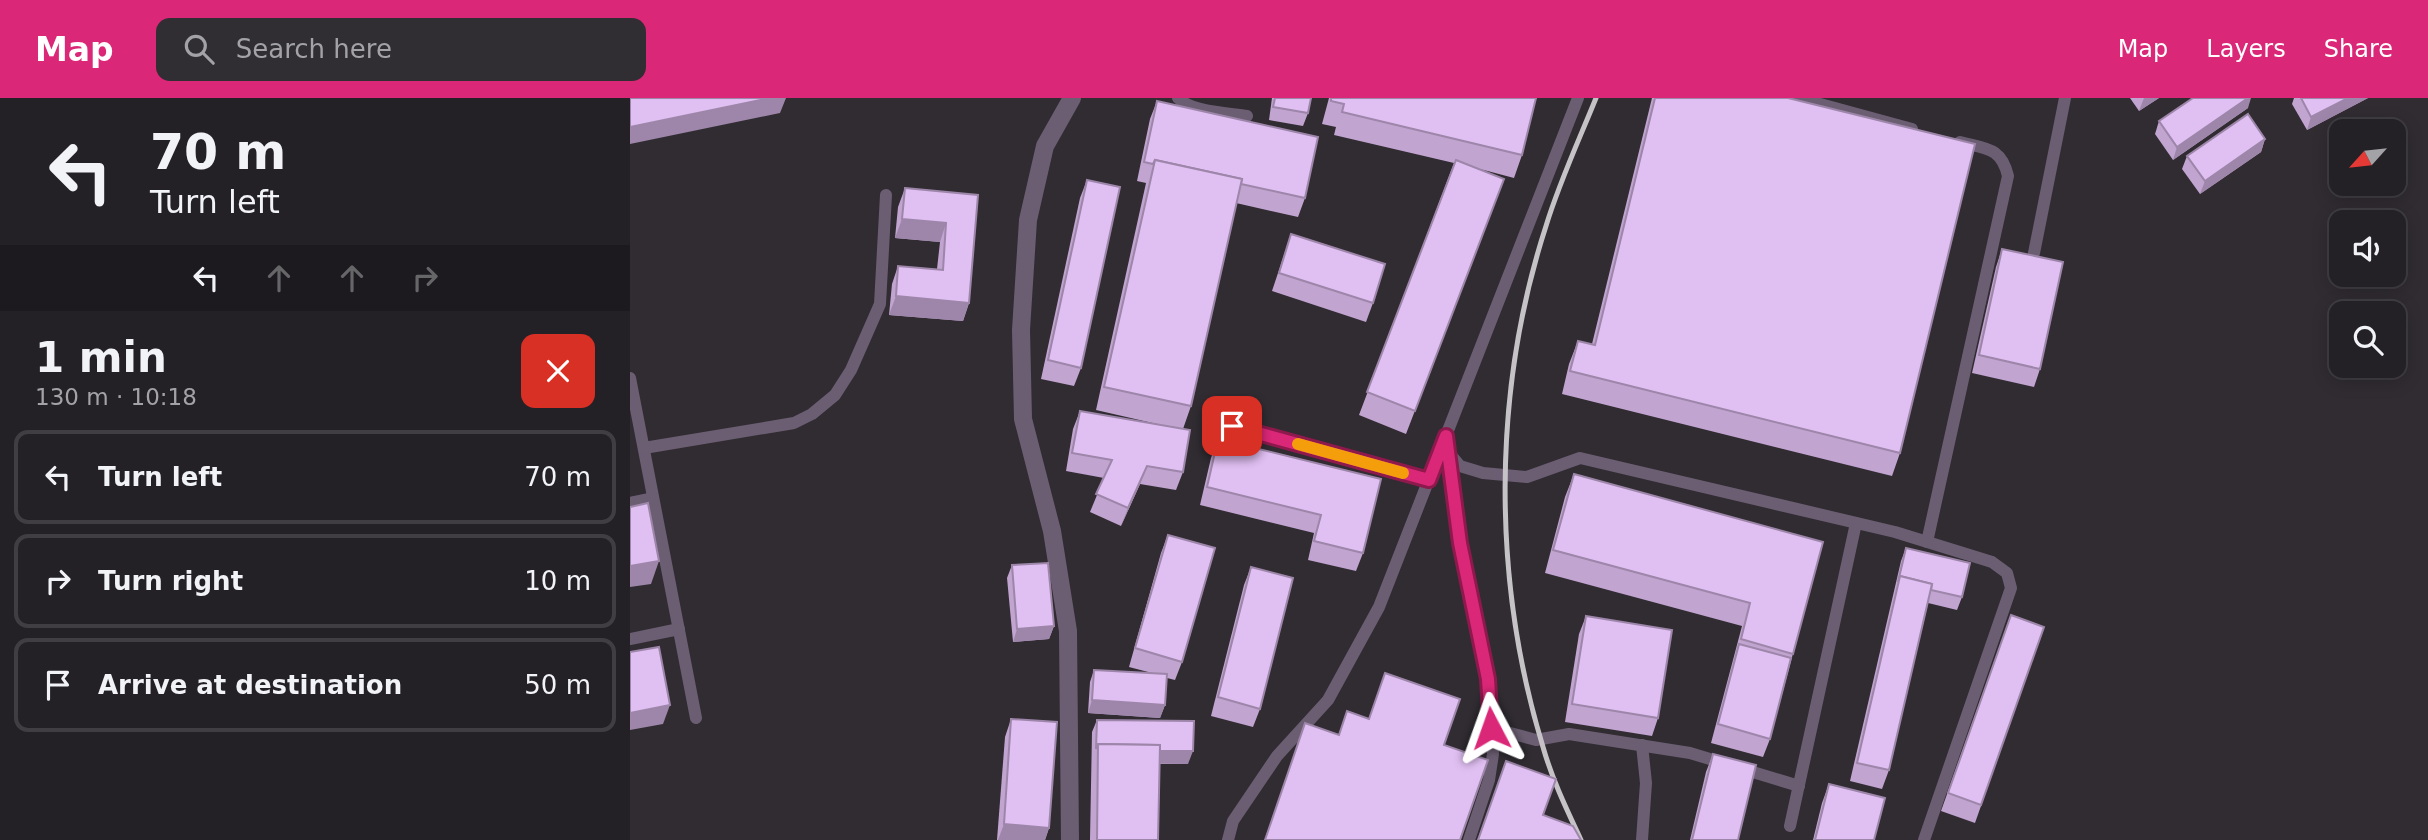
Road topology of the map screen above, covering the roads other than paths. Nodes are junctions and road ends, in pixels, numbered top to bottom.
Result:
1 (1072, 98) edge
2 (1178, 98) edge
3 (1578, 98) edge
4 (1798, 98) edge
5 (2065, 98) edge
6 (1247, 116) dead end
7 (886, 195) dead end
8 (2034, 253) edge
9 (630, 378) edge
10 (1232, 426) dead end
11 (1446, 436) junction
12 (644, 448) junction
13 (1448, 452) junction
14 (1429, 480) junction
15 (653, 498) junction
16 (630, 503) edge
17 (1856, 523) junction
18 (1927, 542) junction
19 (679, 629) junction
20 (630, 639) edge
21 (696, 718) dead end
22 (1491, 728) junction
23 (1642, 745) junction
24 (1799, 786) junction
25 (1790, 827) dead end
26 (1070, 840) edge
27 (1228, 840) edge
28 (1469, 840) edge
29 (1642, 840) edge
30 (1924, 840) edge

1 - 26 street
2 - 6 lane
3 - 11 lane
4 - 18 lane
5 - 8 lane
7 - 12 lane
9 - 12 lane
10 - 14 lane
11 - 13 lane
11 - 14 lane
12 - 15 lane
13 - 17 lane
13 - 22 lane
14 - 27 lane
15 - 16 lane
15 - 19 lane
17 - 18 lane
17 - 24 lane
18 - 30 lane
19 - 20 lane
19 - 21 lane
22 - 23 lane
22 - 28 lane
23 - 24 lane
23 - 29 lane
24 - 25 lane

